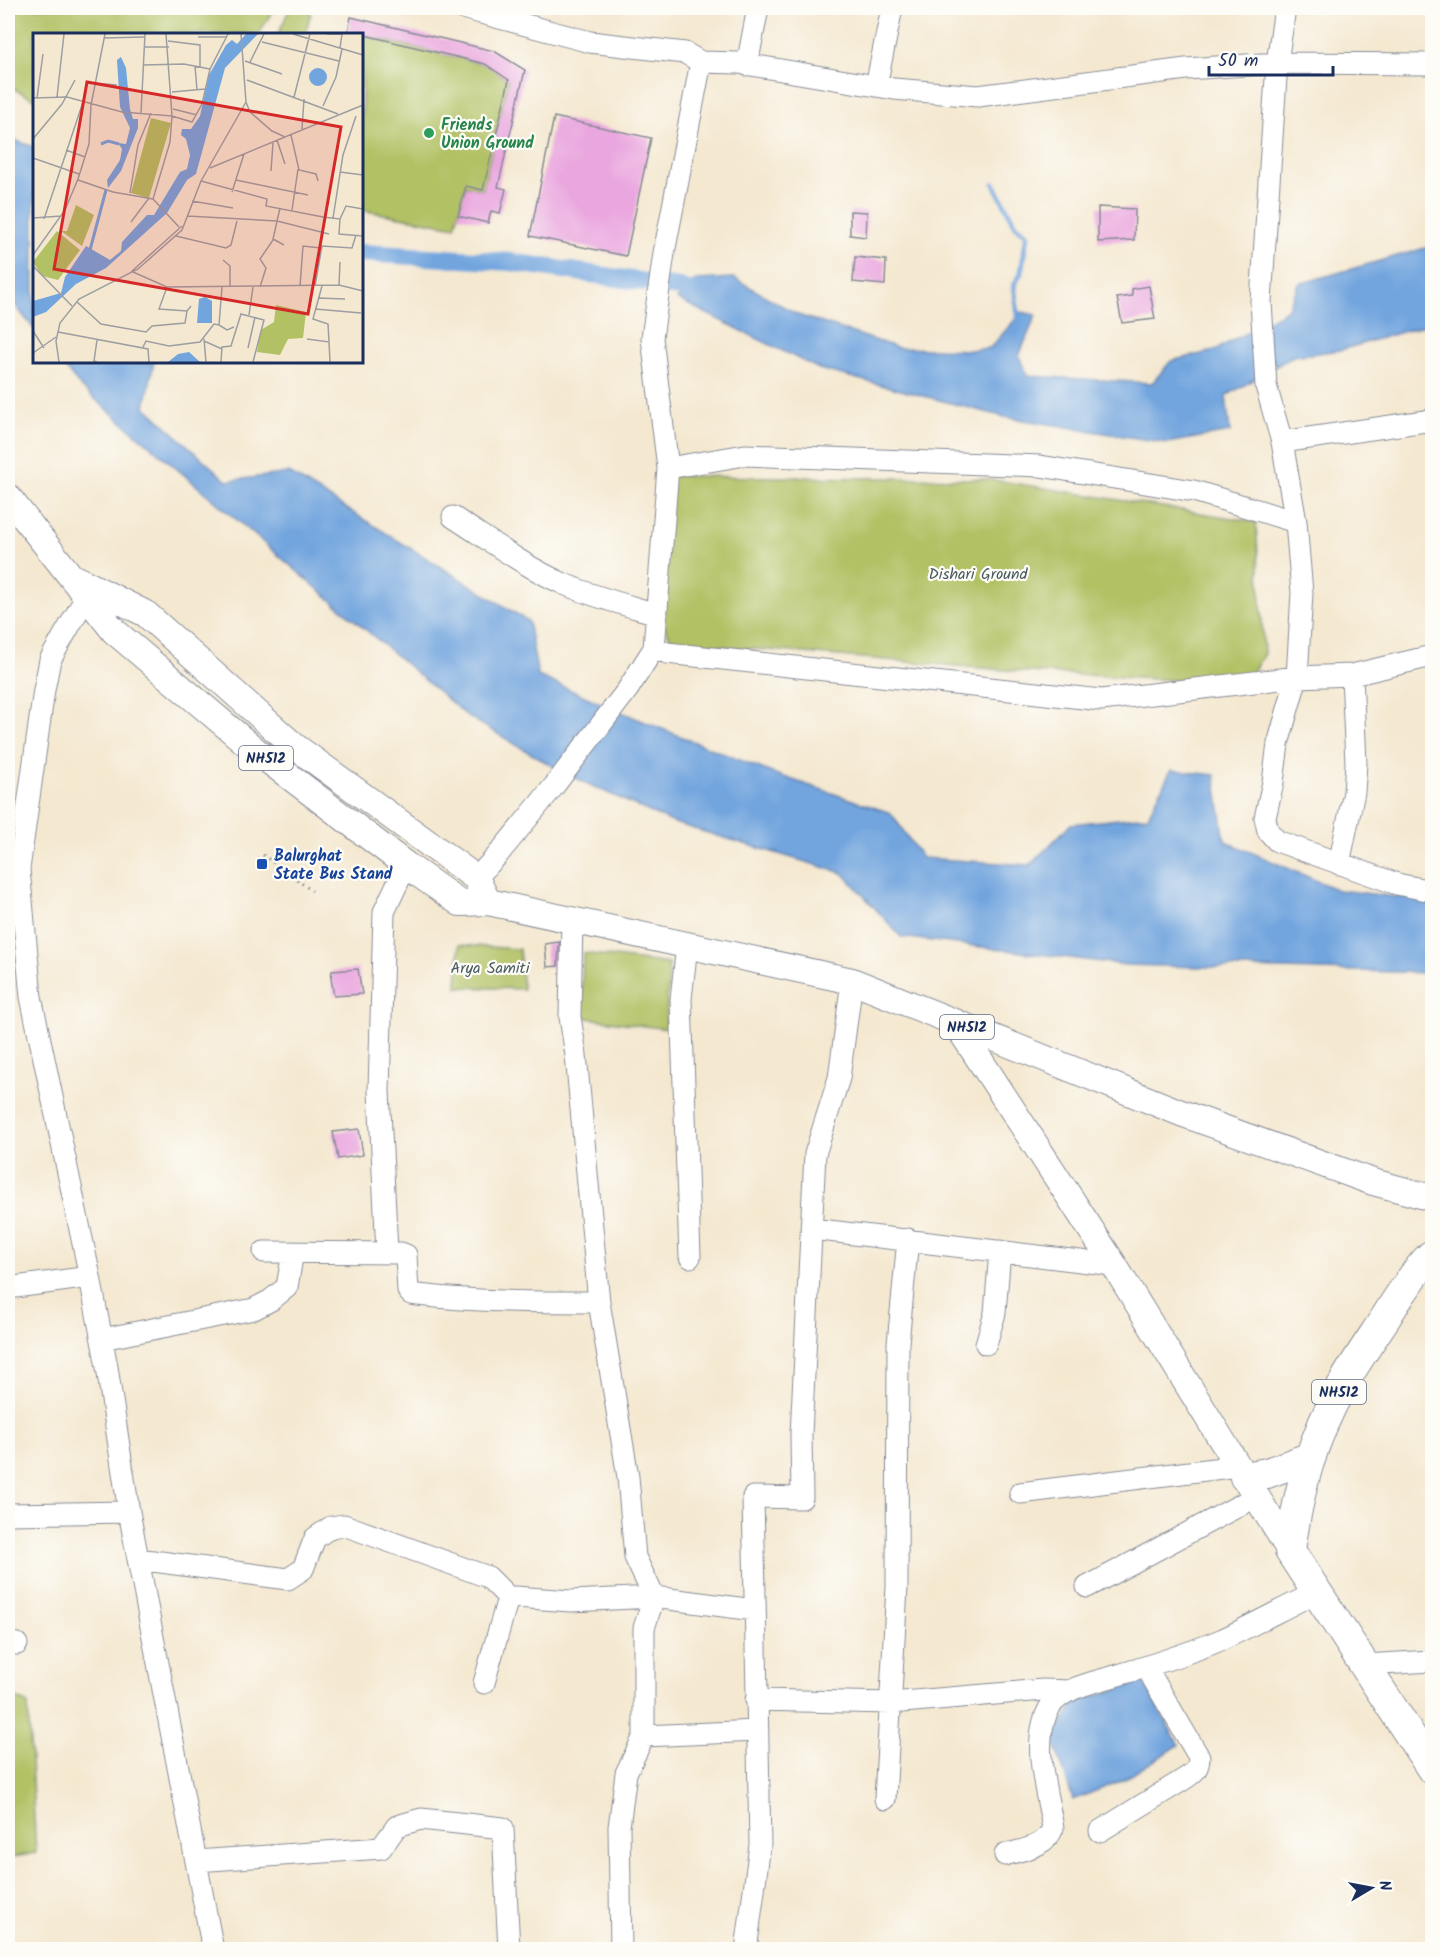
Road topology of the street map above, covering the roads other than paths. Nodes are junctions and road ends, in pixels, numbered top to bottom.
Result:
1 (462, 8) edge
2 (758, 8) edge
3 (892, 8) edge
4 (1285, 8) edge
5 (701, 62) junction
6 (1277, 63) junction
7 (747, 64) junction
8 (1432, 64) edge
9 (876, 86) junction
10 (1432, 420) edge
11 (1282, 442) junction
12 (668, 468) junction
13 (8, 497) edge
14 (453, 517) dead end
15 (1296, 522) junction
16 (68, 574) junction
17 (87, 597) junction
18 (657, 614) junction
19 (654, 648) junction
20 (1432, 656) edge
21 (1352, 675) junction
22 (1296, 677) junction
23 (1339, 864) junction
24 (406, 865) junction
25 (13, 867) edge
26 (477, 878) junction
27 (1432, 891) edge
28 (488, 902) junction
29 (572, 920) junction
30 (687, 945) junction
31 (852, 981) junction
32 (955, 1022) junction
33 (1432, 1198) edge
34 (812, 1229) junction
35 (908, 1239) junction
36 (1000, 1251) junction
37 (264, 1252) dead end
38 (293, 1252) junction
39 (387, 1252) junction
40 (1432, 1255) edge
41 (690, 1257) dead end
42 (1114, 1265) junction
43 (90, 1276) junction
44 (8, 1288) edge
45 (599, 1302) junction
46 (102, 1339) junction
47 (986, 1344) dead end
48 (1311, 1457) junction
49 (1247, 1480) junction
50 (1020, 1493) dead end
51 (129, 1512) junction
52 (8, 1514) edge
53 (1290, 1551) junction
54 (138, 1559) junction
55 (1087, 1587) dead end
56 (1317, 1592) junction
57 (654, 1598) junction
58 (510, 1599) junction
59 (754, 1610) junction
60 (1432, 1661) edge
61 (1365, 1665) junction
62 (1146, 1667) junction
63 (484, 1683) dead end
64 (1070, 1691) junction
65 (756, 1700) junction
66 (891, 1703) junction
67 (757, 1731) junction
68 (644, 1736) junction
69 (1432, 1769) edge
70 (885, 1799) dead end
71 (1100, 1831) dead end
72 (1005, 1855) dead end
73 (197, 1861) junction
74 (213, 1950) edge
75 (510, 1950) edge
76 (621, 1950) edge
77 (746, 1950) edge

1 - 5 street
2 - 7 street
3 - 9 street
4 - 6 street
5 - 7 street
5 - 12 street
6 - 8 street
6 - 9 street
6 - 11 street
7 - 9 street
10 - 11 street
11 - 15 street
12 - 15 street
12 - 18 street
13 - 16 main road, NH512
14 - 18 street
15 - 22 street
16 - 17 main road, NH512
16 - 26 main road
17 - 24 main road, NH512
17 - 25 street
18 - 19 street
19 - 22 street
19 - 26 street
20 - 21 street
21 - 22 street
21 - 23 street
22 - 23 street
23 - 27 street
24 - 28 main road, NH512
24 - 39 street
25 - 43 street
26 - 28 main road
28 - 29 main road, NH512
29 - 30 main road, NH512
29 - 45 street
30 - 31 main road, NH512
30 - 41 street
31 - 32 main road, NH512
31 - 34 street
32 - 33 main road, NH512
32 - 42 main road
34 - 35 street
34 - 59 street
35 - 36 street
35 - 66 street
36 - 42 street
36 - 47 street
37 - 38 street
38 - 39 street
38 - 46 street
39 - 45 street
40 - 48 highway, NH512
42 - 49 main road
43 - 44 street
43 - 46 street
45 - 57 street
46 - 51 street
48 - 49 highway
48 - 53 highway, NH512
49 - 50 street
49 - 53 main road
49 - 55 street
51 - 52 street
51 - 54 street
53 - 56 highway
54 - 58 street
54 - 73 street
56 - 61 highway
56 - 62 street
57 - 58 street
57 - 59 street
57 - 68 street
58 - 63 street
59 - 65 street
60 - 61 street
61 - 69 highway
62 - 64 street
62 - 71 street
64 - 66 street
64 - 72 street
65 - 66 street
65 - 67 street
66 - 70 street
67 - 68 street
67 - 77 street
68 - 76 street
73 - 74 street
73 - 75 street

